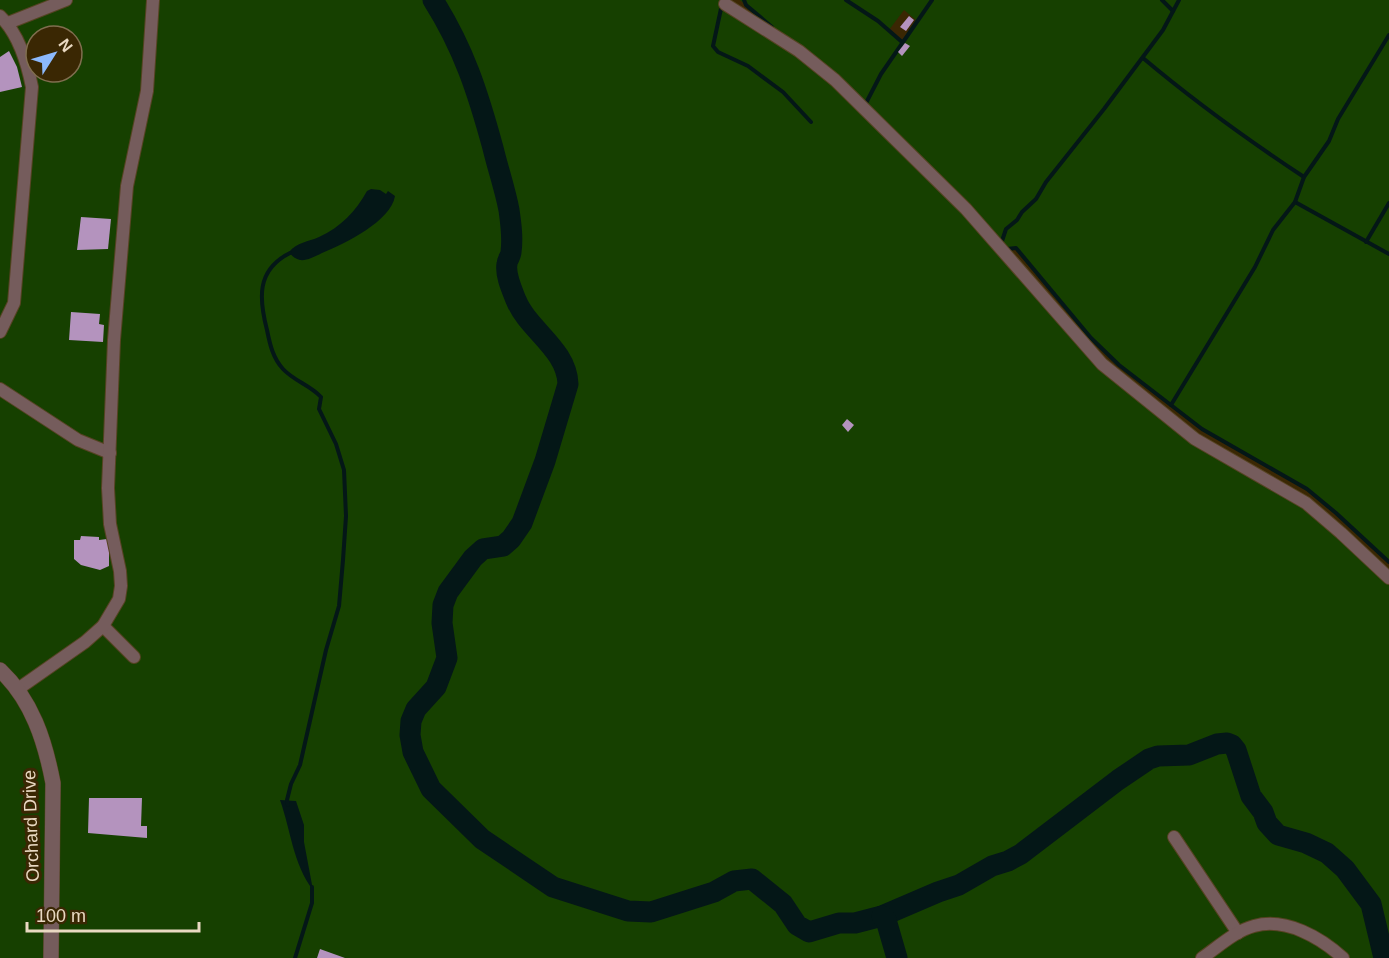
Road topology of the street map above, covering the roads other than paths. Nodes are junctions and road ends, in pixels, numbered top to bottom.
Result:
1 (66, 0) edge
2 (153, 0) edge
3 (725, 4) dead end
4 (4, 19) edge
5 (0, 332) edge
6 (0, 389) edge
7 (110, 453) junction
8 (1389, 578) edge
9 (103, 626) junction
10 (134, 657) dead end
11 (0, 670) edge
12 (18, 689) junction
13 (1174, 837) dead end
14 (1238, 933) junction
15 (51, 958) edge
16 (1202, 958) edge
17 (1343, 958) edge

1 - 4 street
2 - 7 street
3 - 8 street
4 - 5 street
6 - 7 street
7 - 9 street
9 - 10 street
9 - 12 street
11 - 12 street, Orchard Drive
12 - 15 street, Orchard Drive
13 - 14 street
14 - 16 street
14 - 17 street

